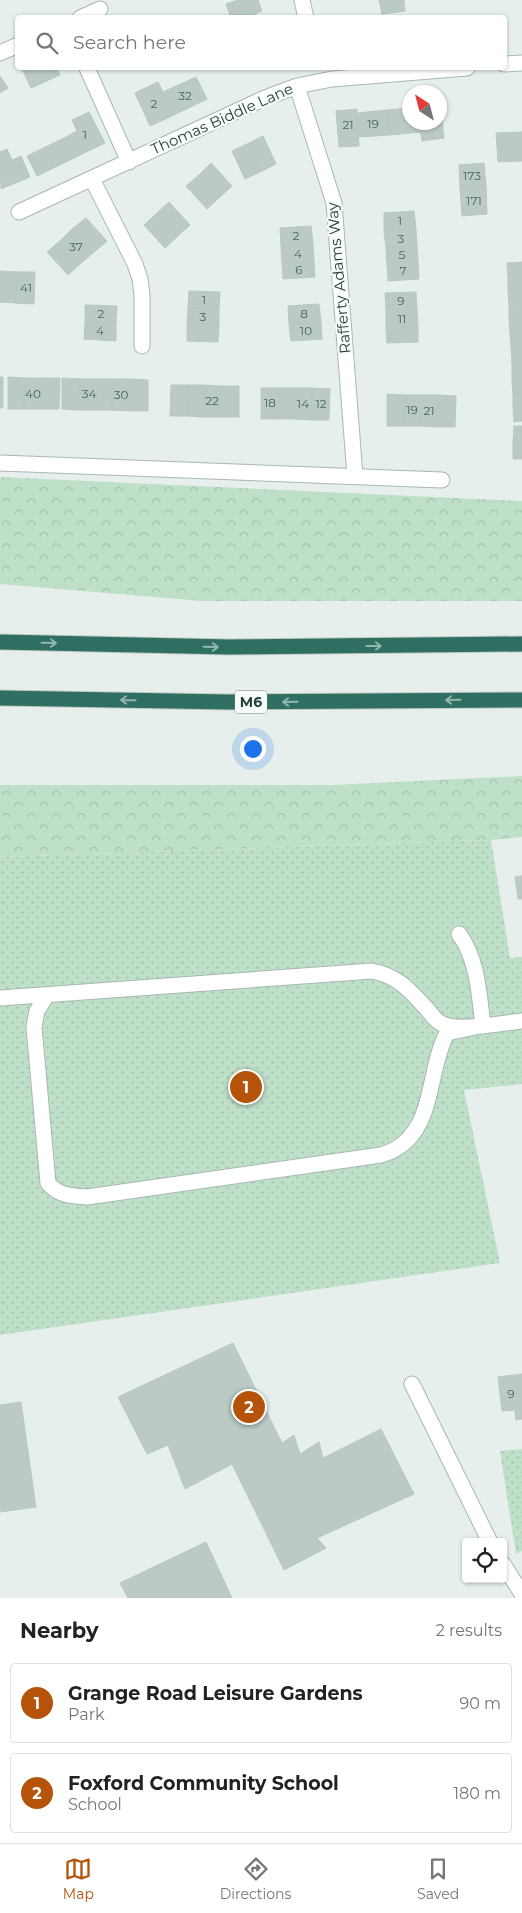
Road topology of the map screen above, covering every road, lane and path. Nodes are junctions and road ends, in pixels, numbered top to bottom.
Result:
1 (302, 0) edge
2 (100, 9) dead end
3 (87, 15) edge
4 (305, 15) edge
5 (15, 46) edge
6 (0, 53) edge
7 (522, 63) edge
8 (507, 64) edge
9 (88, 70) edge
10 (418, 70) edge
11 (319, 74) edge
12 (297, 86) junction
13 (129, 162) junction
14 (92, 179) junction
15 (19, 212) dead end
16 (142, 346) dead end
17 (0, 463) edge
18 (355, 476) junction
19 (442, 480) dead end
20 (0, 642) edge
21 (522, 644) edge
22 (0, 698) edge
23 (522, 700) edge
24 (459, 934) dead end
25 (47, 995) junction
26 (0, 998) edge
27 (522, 1021) edge
28 (479, 1026) junction
29 (412, 1384) dead end
30 (488, 1538) edge
31 (507, 1570) edge
32 (520, 1589) edge

1 - 4 street
2 - 3 street
5 - 6 street
7 - 8 street
9 - 13 street
10 - 11 street, Thomas Biddle Lane
11 - 12 street, Thomas Biddle Lane
12 - 13 street, Thomas Biddle Lane
12 - 18 street, Rafferty Adams Way
13 - 14 street, Thomas Biddle Lane
14 - 15 street, Thomas Biddle Lane
14 - 16 street
17 - 18 street
18 - 19 street
20 -> 21 highway
23 -> 22 highway, M6
24 - 28 street
25 - 26 street
25 - 28 street
25 - 28 street
27 - 28 street
29 - 30 street
31 - 32 street

